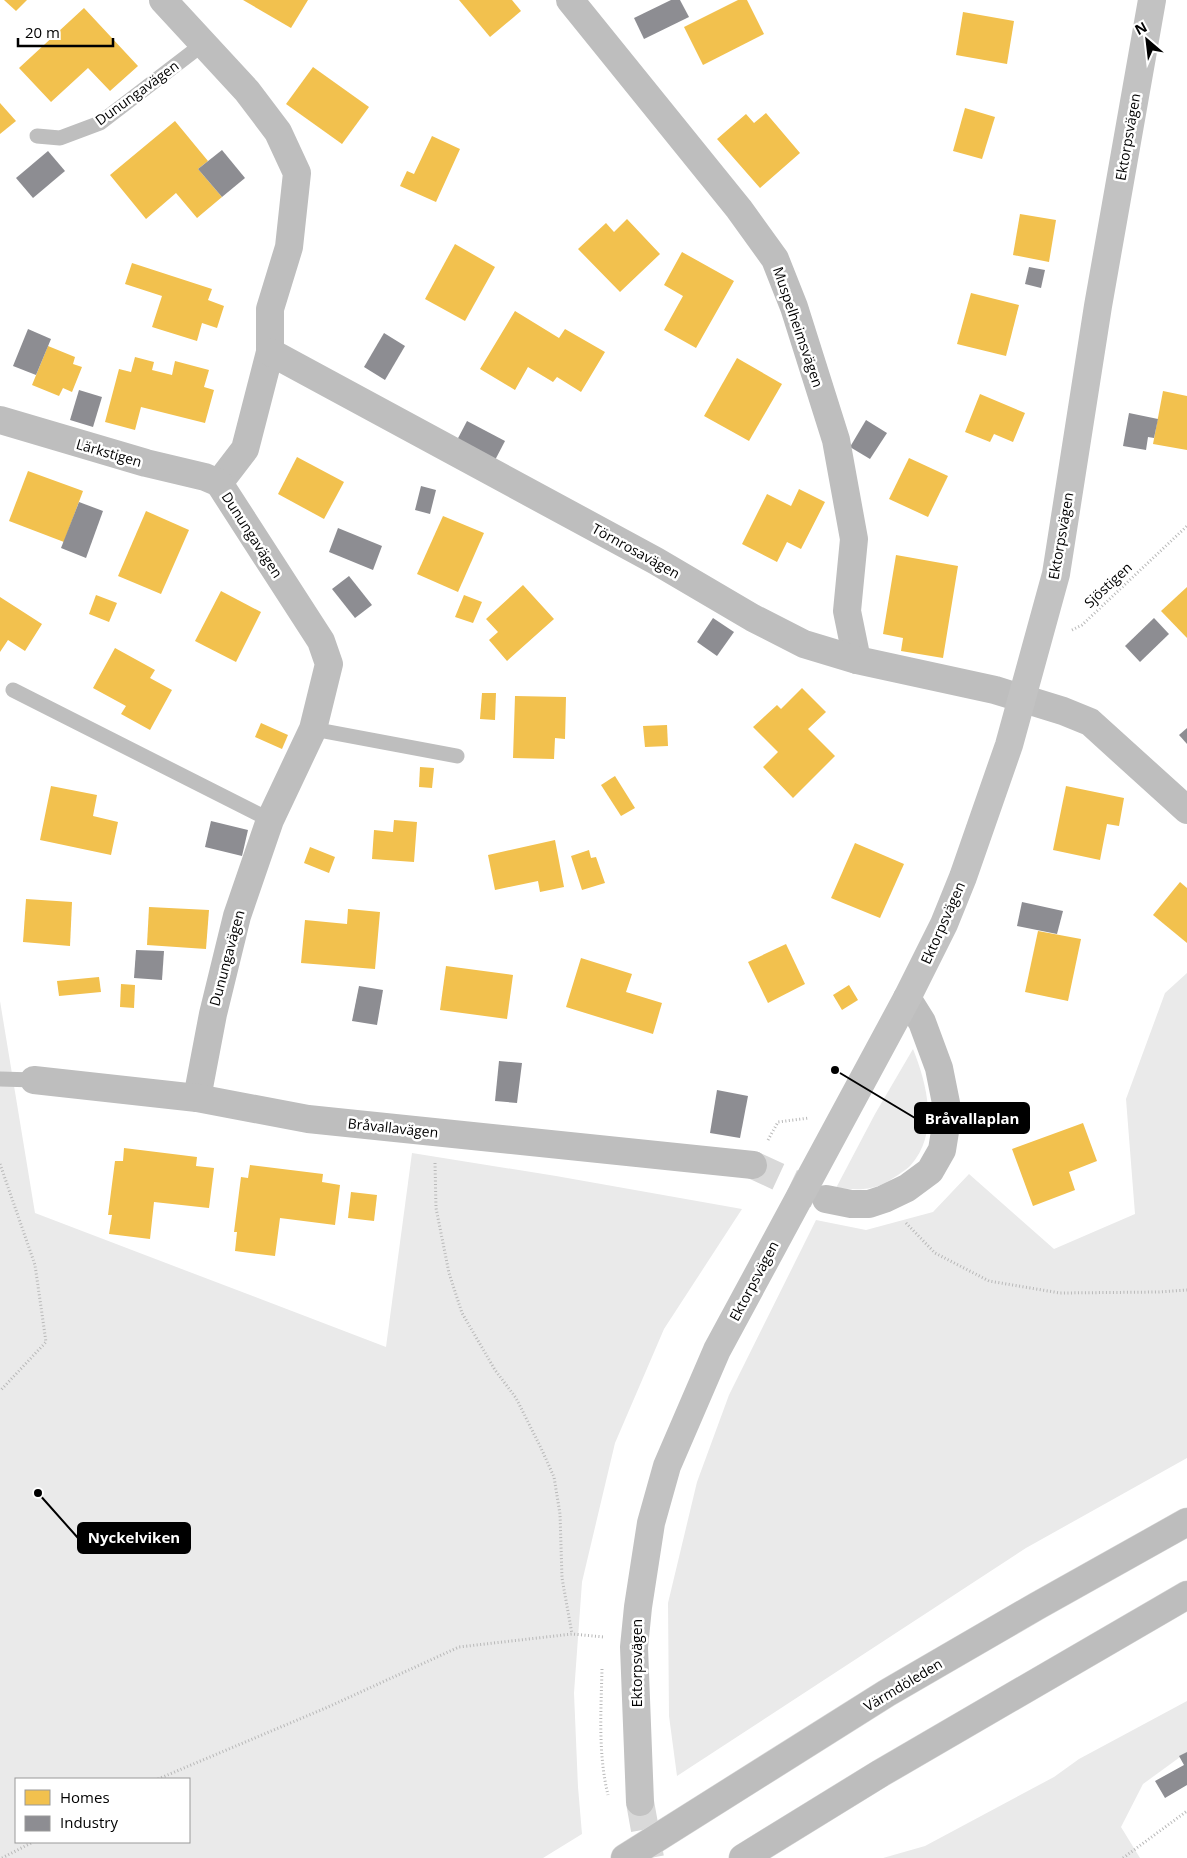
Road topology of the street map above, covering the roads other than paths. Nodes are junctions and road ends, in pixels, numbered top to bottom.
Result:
1 (163, 0) edge
2 (570, 0) edge
3 (1152, 0) edge
4 (203, 44) junction
5 (37, 136) dead end
6 (270, 352) junction
7 (0, 420) edge
8 (219, 483) junction
9 (857, 660) junction
10 (14, 690) dead end
11 (1022, 699) junction
12 (314, 729) junction
13 (457, 756) dead end
14 (1187, 810) edge
15 (270, 820) junction
16 (907, 998) junction
17 (0, 1078) edge
18 (34, 1080) joint
19 (197, 1098) junction
20 (753, 1165) tunnel mouth
21 (826, 1199) tunnel mouth
22 (1187, 1522) edge
23 (1187, 1595) edge
24 (640, 1802) tunnel mouth
25 (625, 1858) edge
26 (744, 1858) edge

1 - 4 street, Dunungavägen
2 - 9 street, Muspelheimsvägen
3 - 11 street, Ektorpsvägen
4 - 5 lane, Dunungavägen
4 - 6 street, Dunungavägen
6 - 8 street, Dunungavägen
6 - 9 street, Törnrosavägen
7 - 8 street, Lärkstigen
8 - 12 street, Dunungavägen
9 - 11 street, Törnrosavägen
10 - 15 lane
11 - 14 street, Törnrosavägen
11 - 16 street, Ektorpsvägen
12 - 13 lane
12 - 15 street, Dunungavägen
15 - 19 street, Dunungavägen
16 - 21 street
16 - 24 street, Ektorpsvägen
17 - 18 lane
18 - 19 street, Bråvallavägen
19 - 20 street, Bråvallavägen
22 - 25 highway, Värmdöleden
23 - 26 highway

